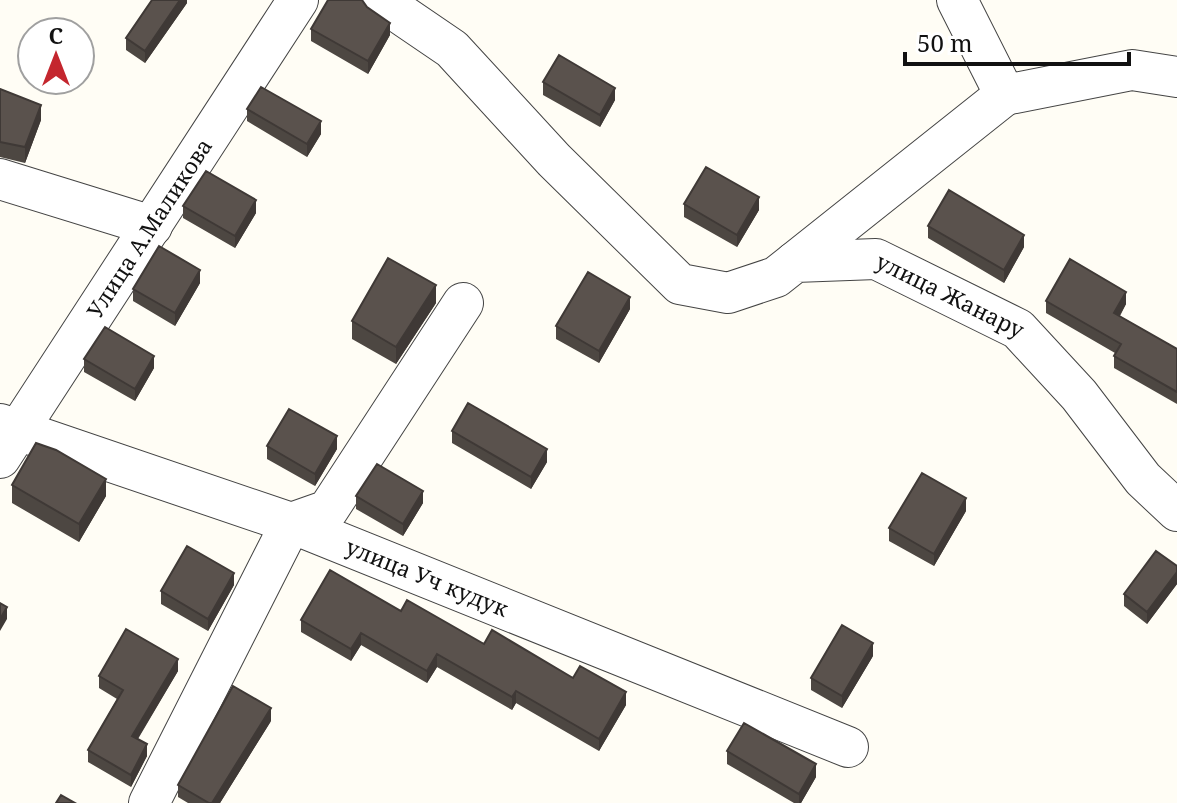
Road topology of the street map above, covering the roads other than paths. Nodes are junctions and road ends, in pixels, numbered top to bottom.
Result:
1 (298, 0) edge
2 (380, 0) edge
3 (957, 0) edge
4 (1177, 77) edge
5 (1005, 95) junction
6 (0, 179) edge
7 (152, 226) junction
8 (795, 262) junction
9 (463, 303) dead end
10 (6, 437) edge
11 (1177, 511) edge
12 (291, 523) junction
13 (848, 747) dead end
14 (149, 803) edge

1 - 7 street, Улица А.Маликова
2 - 8 street, улица Жанару
3 - 5 street
4 - 5 street
5 - 8 street
6 - 7 street
7 - 10 street, Улица А.Маликова
8 - 11 street, улица Жанару
9 - 12 street
10 - 12 street, улица Уч кудук
12 - 13 street, улица Уч кудук
12 - 14 street

